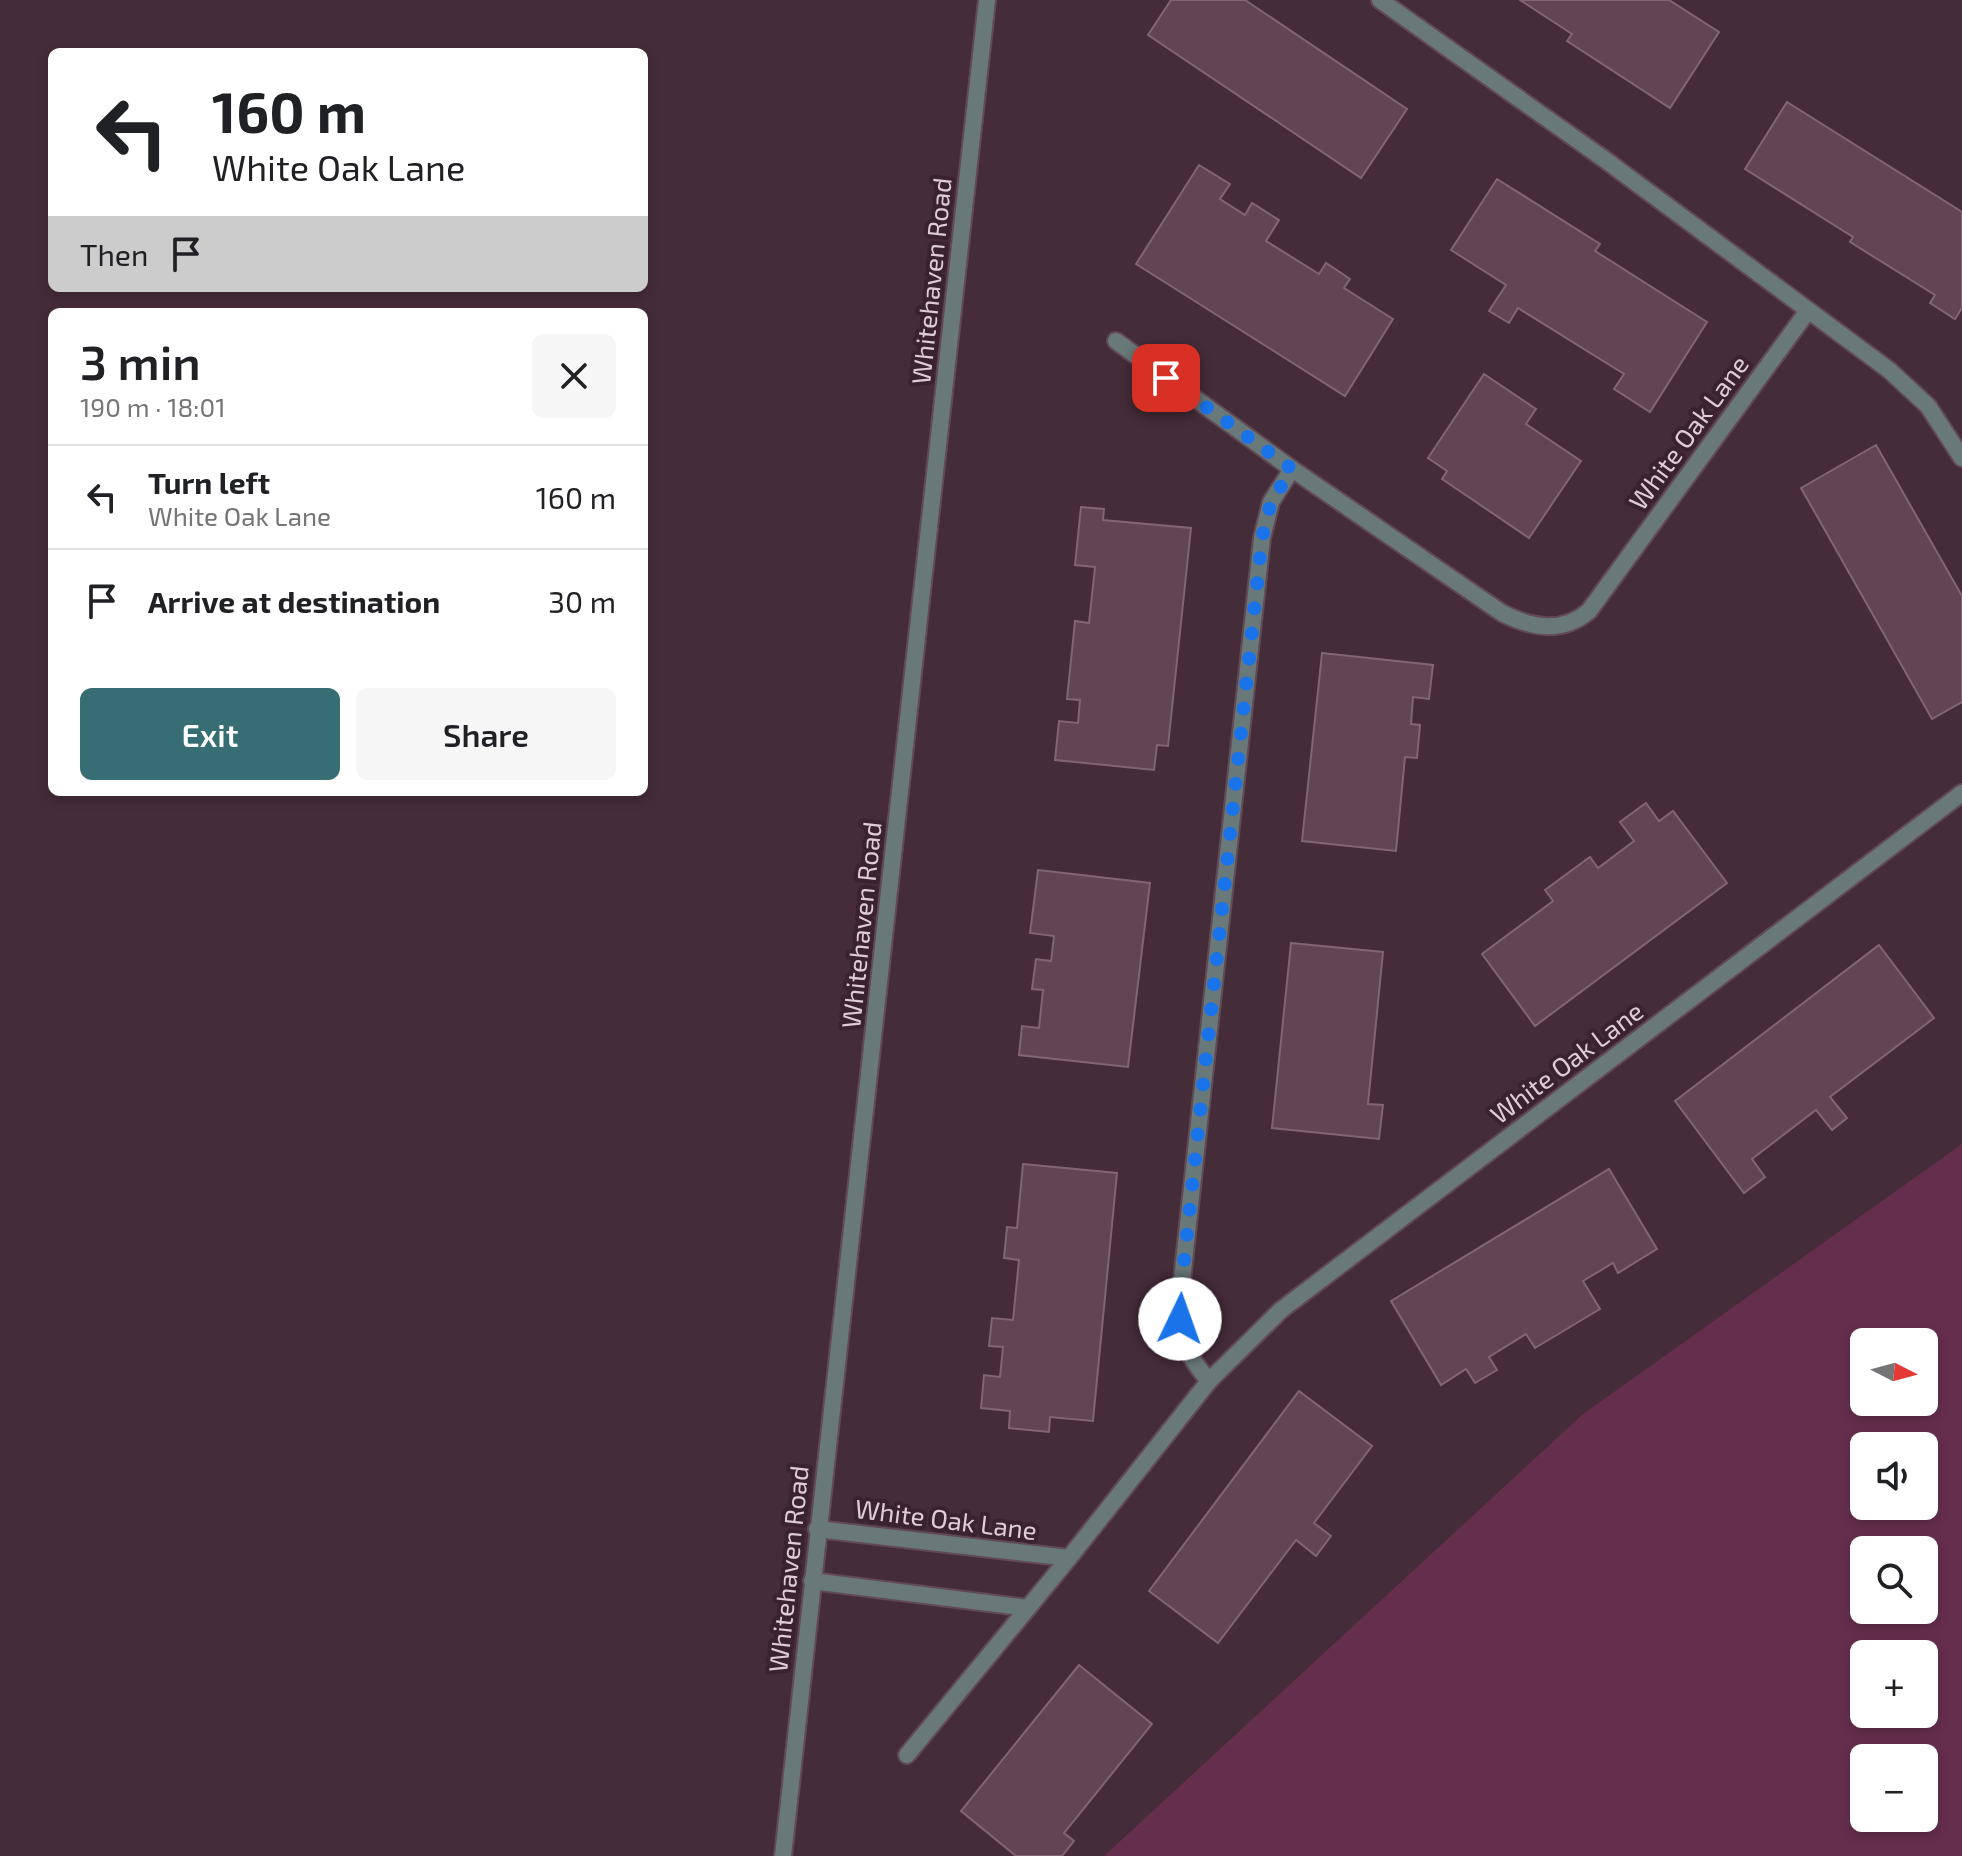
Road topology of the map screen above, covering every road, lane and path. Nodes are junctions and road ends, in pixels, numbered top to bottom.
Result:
1 (987, 0) edge
2 (1380, 0) edge
3 (1807, 312) junction
4 (1116, 341) dead end
5 (1962, 458) edge
6 (1292, 469) junction
7 (1962, 793) edge
8 (1209, 1381) junction
9 (817, 1529) junction
10 (1069, 1558) junction
11 (812, 1581) junction
12 (1028, 1608) junction
13 (907, 1755) dead end
14 (783, 1856) edge

1 - 9 street, Whitehaven Road
2 - 3 street
3 - 5 street
3 - 6 street, White Oak Lane
4 - 6 street, White Oak Lane
6 - 8 street
7 - 8 street, White Oak Lane
8 - 10 street, White Oak Lane
9 - 10 street, White Oak Lane
9 - 11 street, Whitehaven Road
10 - 12 street, White Oak Lane
11 - 12 street
11 - 14 street, Whitehaven Road
12 - 13 street, White Oak Lane

